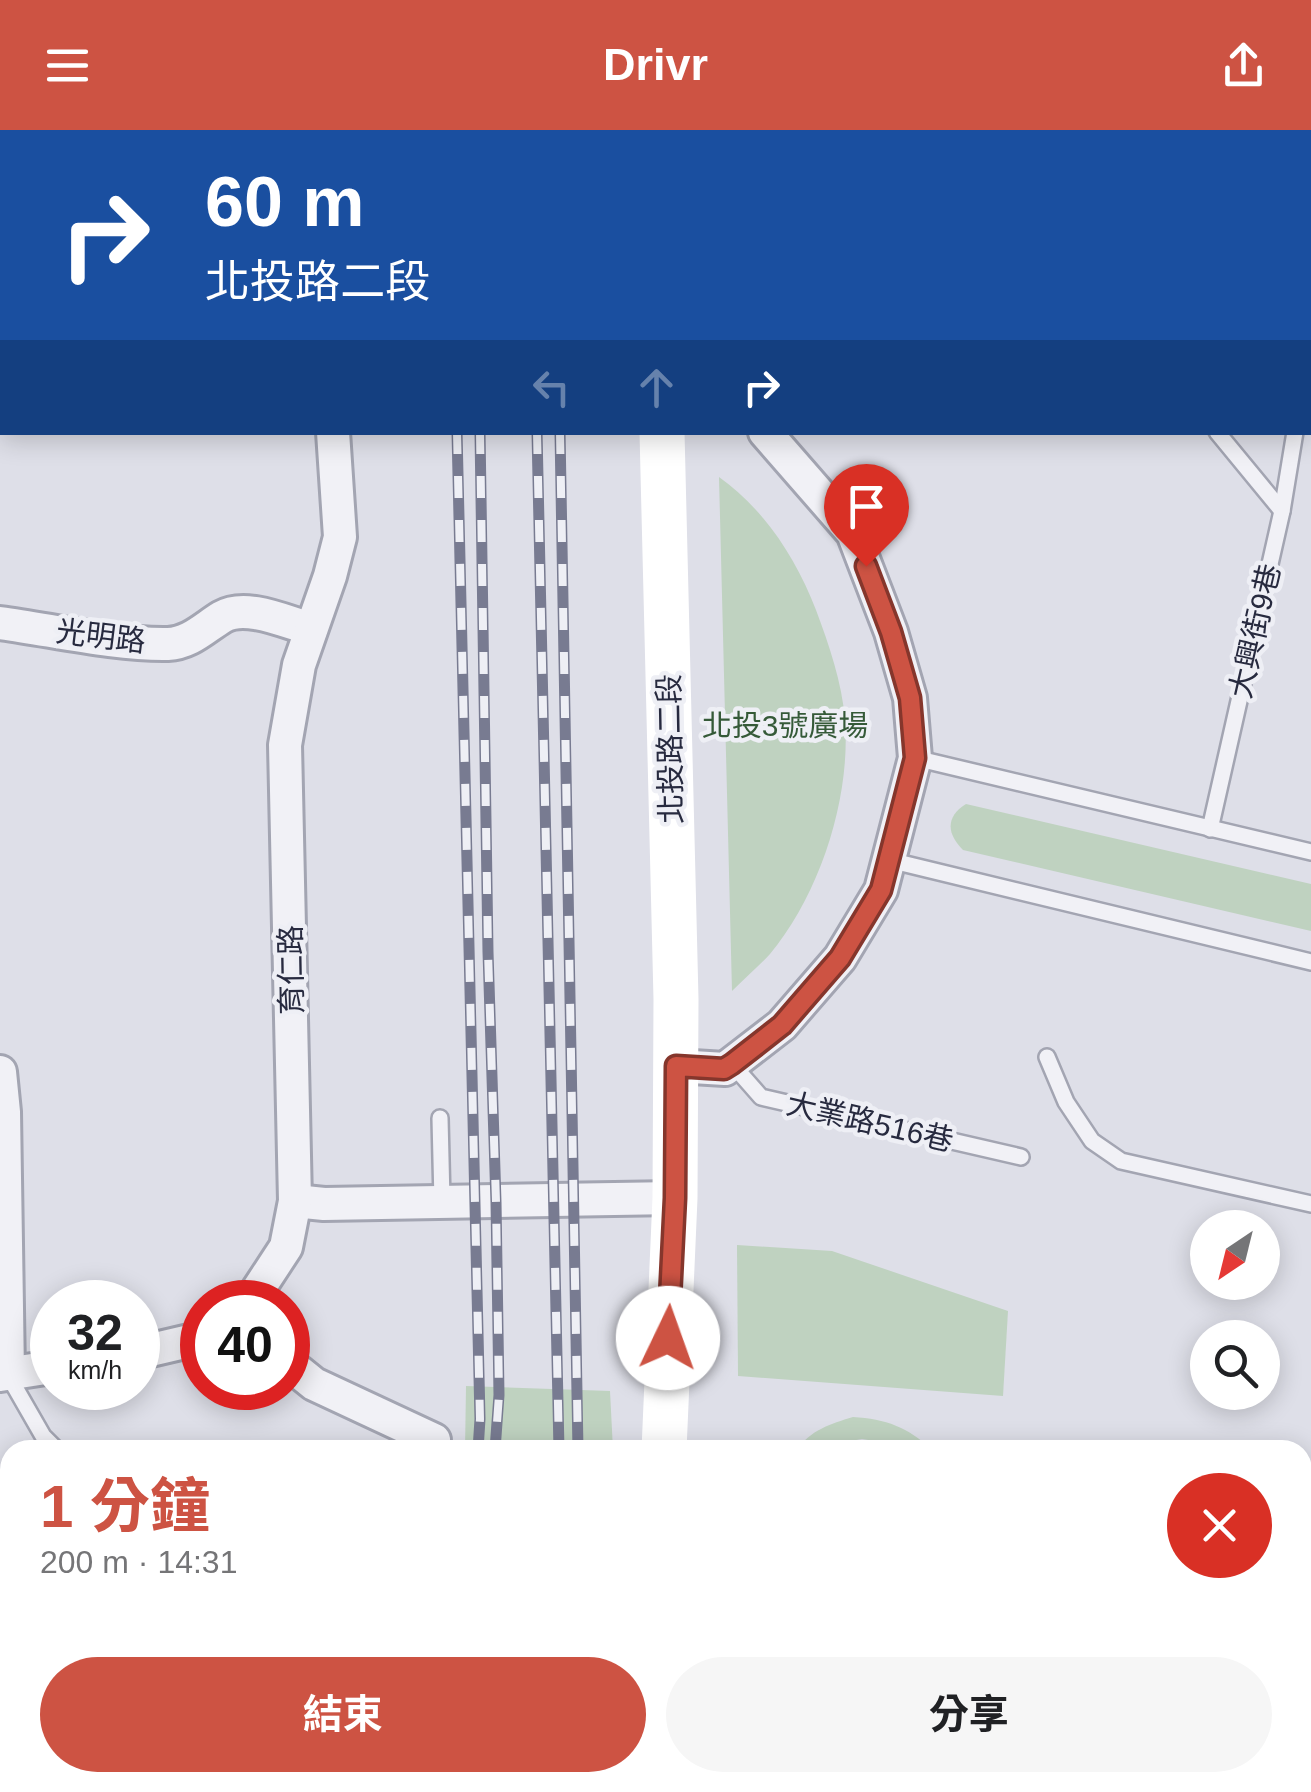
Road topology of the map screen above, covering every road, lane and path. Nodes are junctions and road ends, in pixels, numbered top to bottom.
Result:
1 (333, 435) edge
2 (662, 435) edge
3 (767, 435) edge
4 (1219, 435) edge
5 (1294, 435) edge
6 (1282, 511) junction
7 (0, 623) edge
8 (311, 629) junction
9 (915, 758) junction
10 (1210, 830) junction
11 (1311, 852) edge
12 (889, 860) junction
13 (1311, 962) edge
14 (1047, 1057) dead end
15 (732, 1064) junction
16 (676, 1066) junction
17 (0, 1072) edge
18 (440, 1118) dead end
19 (1020, 1157) dead end
20 (675, 1198) junction
21 (295, 1201) junction
22 (442, 1202) junction
23 (1311, 1204) edge
24 (264, 1280) edge
25 (30, 1372) edge
26 (3, 1378) edge
27 (310, 1381) edge
28 (47, 1440) edge
29 (434, 1440) dead end
30 (664, 1440) edge

1 - 8 street, 育仁路
2 - 16 street, 北投路二段
3 - 9 street
4 - 6 lane
5 - 6 lane, 大興街9巷
6 - 10 lane, 大興街9巷
7 - 8 street, 光明路
8 - 21 street, 育仁路
9 - 10 lane
9 - 12 street
10 - 11 lane
12 - 13 lane
12 - 15 street
14 - 23 lane
15 - 16 street
15 - 19 lane, 大業路516巷
16 - 20 street, 北投路二段
17 - 26 street
18 - 22 lane
20 - 22 street
20 - 30 street, 北投路二段
21 - 22 street
21 - 24 street, 育仁路
25 - 26 street
26 - 28 lane
27 - 29 street

